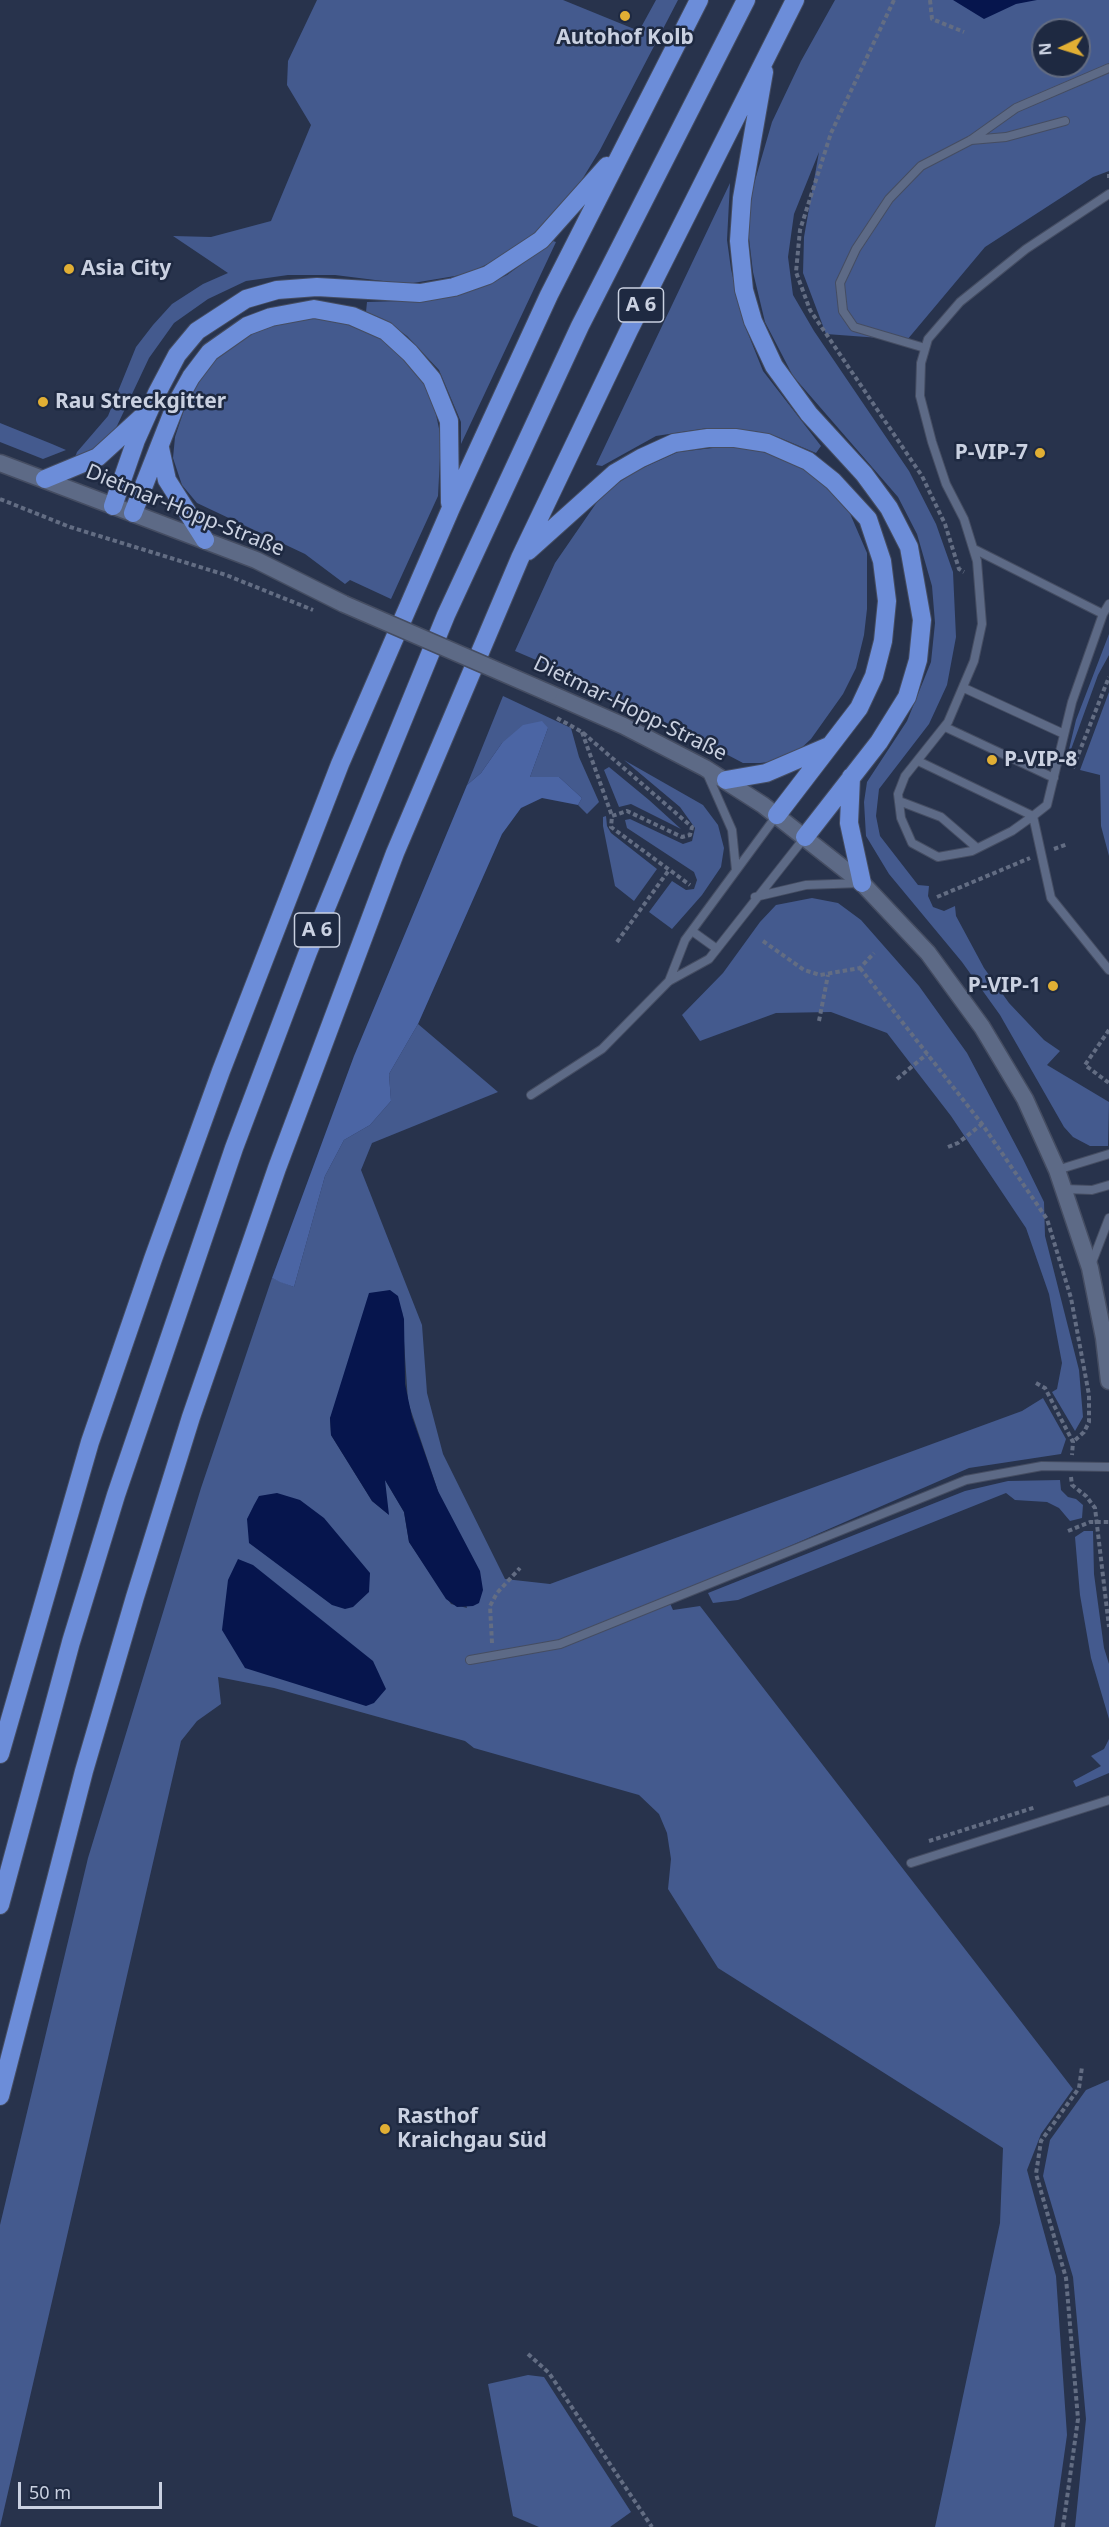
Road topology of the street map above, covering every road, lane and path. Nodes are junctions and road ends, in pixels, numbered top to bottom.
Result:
1 (699, 0) edge
2 (746, 0) edge
3 (795, 0) edge
4 (894, 0) edge
5 (930, 0) edge
6 (964, 32) dead end
7 (767, 55) junction
8 (1109, 68) edge
9 (1065, 121) dead end
10 (971, 140) junction
11 (625, 144) junction
12 (1109, 194) edge
13 (925, 348) junction
14 (149, 411) junction
15 (160, 448) junction
16 (0, 463) edge
17 (45, 479) junction
18 (0, 499) edge
19 (113, 506) junction
20 (451, 508) junction
21 (133, 513) junction
22 (206, 540) junction
23 (974, 549) junction
24 (520, 558) junction
25 (980, 581) junction
26 (1109, 604) edge
27 (314, 611) dead end
28 (1102, 614) junction
29 (1109, 677) edge
30 (964, 688) junction
31 (553, 715) dead end
32 (945, 727) junction
33 (582, 732) junction
34 (1064, 734) junction
35 (834, 744) junction
36 (918, 761) junction
37 (705, 768) junction
38 (1073, 768) dead end
39 (851, 777) junction
40 (1054, 778) junction
41 (726, 780) junction
42 (899, 801) junction
43 (777, 815) junction
44 (612, 816) junction
45 (1033, 816) junction
46 (805, 837) junction
47 (977, 848) junction
48 (669, 870) junction
49 (736, 870) junction
50 (996, 872) dead end
51 (862, 883) junction
52 (690, 885) dead end
53 (937, 897) dead end
54 (755, 898) junction
55 (692, 931) junction
56 (763, 941) dead end
57 (617, 942) dead end
58 (717, 949) junction
59 (874, 953) dead end
60 (860, 968) junction
61 (1109, 970) edge
62 (828, 975) junction
63 (669, 981) junction
64 (819, 1021) dead end
65 (1109, 1030) edge
66 (927, 1054) junction
67 (897, 1079) dead end
68 (1109, 1083) edge
69 (531, 1095) dead end
70 (982, 1124) junction
71 (948, 1147) dead end
72 (1109, 1154) edge
73 (1057, 1170) junction
74 (1109, 1185) edge
75 (1064, 1189) junction
76 (1109, 1218) edge
77 (1090, 1269) junction
78 (1109, 1381) edge
79 (1036, 1383) dead end
80 (1073, 1442) junction
81 (1071, 1466) junction
82 (1109, 1467) edge
83 (1098, 1522) junction
84 (1109, 1522) edge
85 (1068, 1531) dead end
86 (520, 1568) dead end
87 (1109, 1627) edge
88 (32, 1640) junction
89 (495, 1655) junction
90 (470, 1660) dead end
91 (0, 1712) edge
92 (0, 1754) edge
93 (1109, 1800) edge
94 (911, 1863) dead end
95 (0, 1905) edge
96 (1082, 2067) dead end
97 (0, 2096) edge
98 (528, 2354) dead end
99 (652, 2527) edge
100 (1063, 2527) edge

1 - 11 highway
2 - 95 highway, A 6
3 - 7 highway, A 6
4 - 25 path
5 - 6 path
7 - 24 highway, A 6
7 - 39 highway
8 - 10 lane
9 - 10 lane
10 - 13 lane
11 - 14 highway
11 - 20 highway
12 - 13 lane
13 - 23 lane
14 - 17 highway
14 - 19 highway
15 - 20 highway
15 - 21 highway
15 - 22 highway
16 - 17 street, Dietmar-Hopp-Straße
17 - 19 street, Dietmar-Hopp-Straße
18 - 27 path
19 - 21 street, Dietmar-Hopp-Straße
20 - 88 highway
21 - 22 street, Dietmar-Hopp-Straße
22 - 37 street, Dietmar-Hopp-Straße, bridge
23 - 25 lane
23 - 28 lane
24 - 35 highway
24 - 97 highway, A 6
25 - 30 lane
26 - 28 lane
28 - 34 lane
29 - 38 path
30 - 32 lane
30 - 34 lane
31 - 33 path
32 - 36 lane
32 - 40 lane
33 - 44 path
33 - 44 path
34 - 40 lane
35 - 41 highway
35 - 43 highway
36 - 42 lane
36 - 45 lane
37 - 41 street, Dietmar-Hopp-Straße
37 - 49 lane
39 - 46 highway
39 - 51 highway
40 - 45 lane
41 - 43 street, Dietmar-Hopp-Straße
42 - 47 lane
42 - 47 lane
43 - 46 street, Dietmar-Hopp-Straße
43 - 49 lane
44 - 48 path
45 - 47 lane
45 - 61 lane
46 - 51 street, Dietmar-Hopp-Straße
46 - 54 lane
48 - 52 path
48 - 57 path
49 - 55 lane
50 - 53 path
51 - 54 lane
51 - 73 street, Dietmar-Hopp-Straße
54 - 58 lane
55 - 58 lane
55 - 63 lane
56 - 62 path
58 - 63 lane
59 - 60 path
60 - 62 path
60 - 66 path
62 - 64 path
63 - 69 lane
65 - 68 path
66 - 67 path
66 - 70 path
70 - 71 path
70 - 80 path
72 - 73 lane
73 - 75 street, Dietmar-Hopp-Straße
74 - 75 lane
75 - 77 street, Dietmar-Hopp-Straße
76 - 77 lane
77 - 78 street, Dietmar-Hopp-Straße
79 - 80 path
80 - 81 path
81 - 82 lane
81 - 83 path
81 - 89 lane
83 - 84 path
83 - 85 path
83 - 87 path
86 - 89 path
88 - 91 highway
88 - 92 highway
89 - 90 lane
93 - 94 lane
96 - 100 path
98 - 99 path

